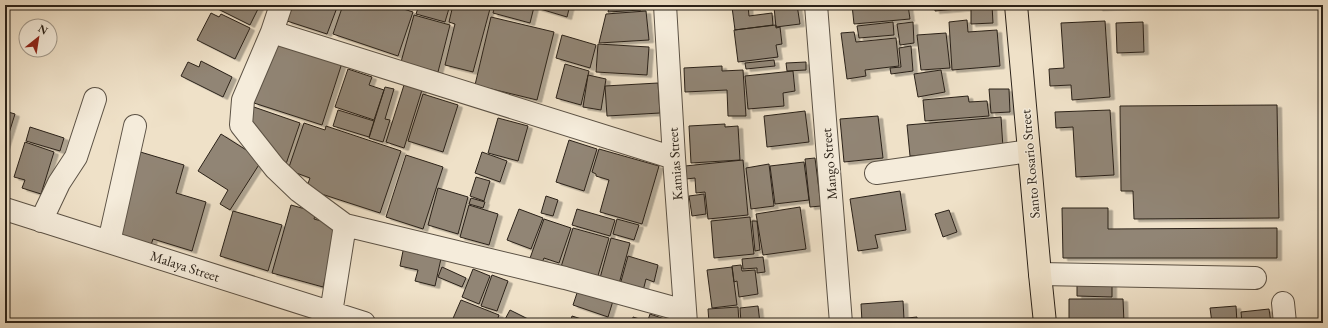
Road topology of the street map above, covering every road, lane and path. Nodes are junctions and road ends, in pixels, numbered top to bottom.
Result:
1 (281, 5) edge
2 (665, 5) edge
3 (816, 5) edge
4 (1016, 5) edge
5 (272, 32) junction
6 (95, 99) dead end
7 (135, 126) dead end
8 (1029, 151) junction
9 (674, 158) junction
10 (876, 173) dead end
11 (5, 209) edge
12 (41, 221) junction
13 (345, 225) junction
14 (108, 242) junction
15 (1040, 274) junction
16 (1255, 278) dead end
17 (331, 313) junction
18 (686, 317) edge
19 (364, 323) edge
20 (841, 323) edge
21 (1045, 323) edge

1 - 5 street
2 - 9 street, Kamias Street
3 - 20 street, Mango Street
4 - 8 main road, Santo Rosario Street
5 - 9 street
5 - 13 street
6 - 12 street
7 - 14 street
8 - 10 street
8 - 15 main road, Santo Rosario Street
9 - 18 street, Kamias Street
11 - 12 street, Malaya Street
12 - 14 street, Malaya Street
13 - 17 street
13 - 18 street
14 - 17 street, Malaya Street
15 - 16 street
15 - 21 main road, Santo Rosario Street
17 - 19 street, Malaya Street

